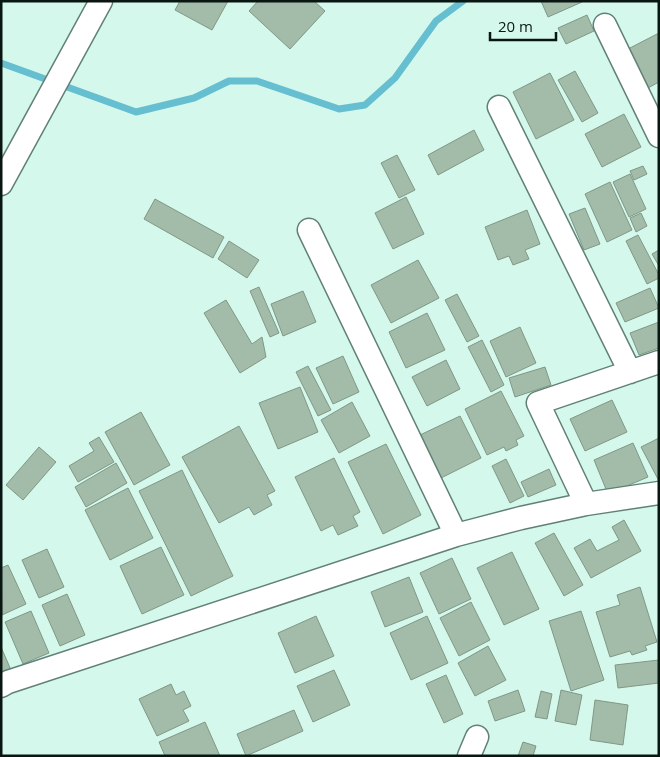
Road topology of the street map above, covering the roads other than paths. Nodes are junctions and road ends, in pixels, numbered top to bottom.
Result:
1 (102, 1) edge
2 (605, 25) dead end
3 (500, 107) dead end
4 (653, 111) edge
5 (659, 136) edge
6 (1, 184) edge
7 (309, 230) dead end
8 (659, 362) edge
9 (630, 372) junction
10 (659, 493) edge
11 (586, 504) junction
12 (456, 535) junction
13 (1, 686) edge

1 - 6 street
2 - 4 street
3 - 9 street
4 - 5 street
7 - 12 street
8 - 9 street
9 - 11 street
10 - 11 street
11 - 12 street
12 - 13 street

